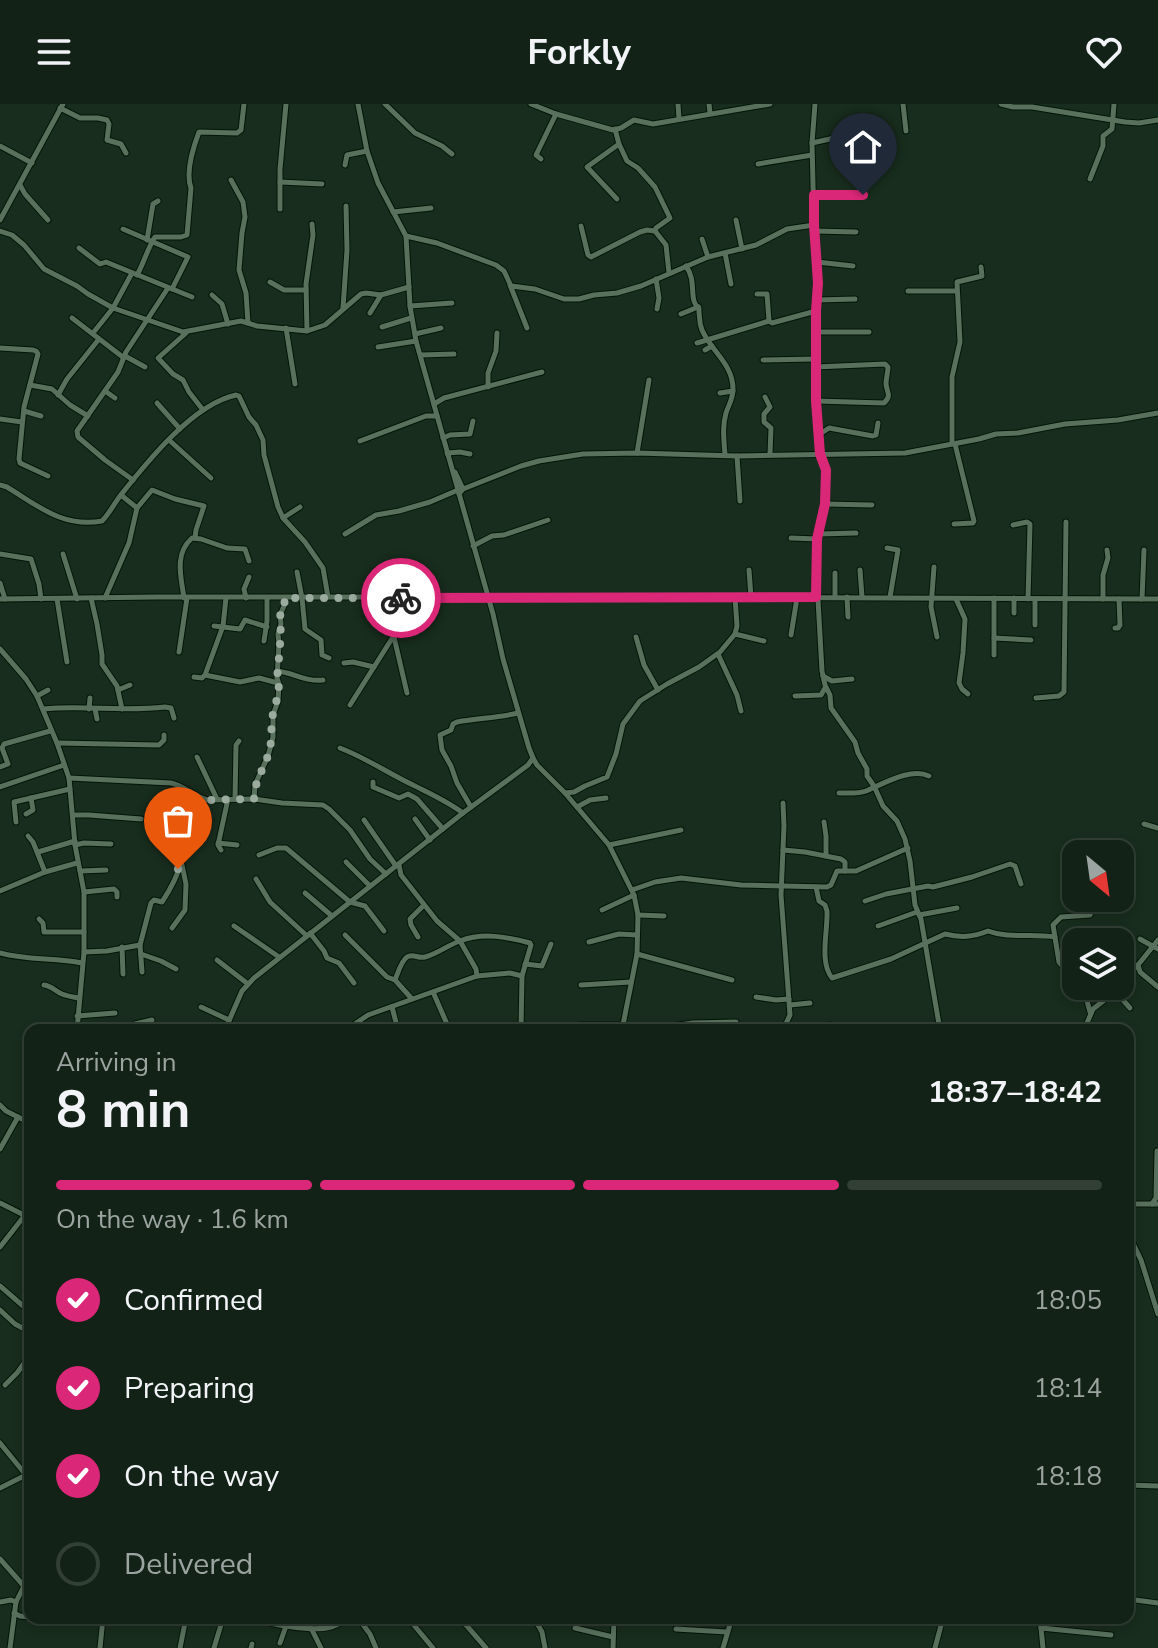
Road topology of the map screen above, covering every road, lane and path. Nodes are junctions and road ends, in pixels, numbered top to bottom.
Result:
1 (244, 104) edge
2 (286, 104) edge
3 (358, 104) edge
4 (385, 104) edge
5 (531, 104) edge
6 (678, 104) edge
7 (709, 104) edge
8 (770, 104) edge
9 (815, 104) edge
10 (903, 104) edge
11 (1001, 104) edge
12 (1114, 104) edge
13 (62, 106) edge
14 (745, 106) edge
15 (710, 113) junction
16 (556, 114) junction
17 (679, 119) junction
18 (1112, 120) junction
19 (1158, 120) edge
20 (615, 129) junction
21 (906, 131) dead end
22 (848, 135) dead end
23 (812, 143) junction
24 (619, 144) junction
25 (0, 146) edge
26 (367, 151) junction
27 (126, 153) dead end
28 (452, 154) dead end
29 (812, 155) junction
30 (541, 159) dead end
31 (32, 163) junction
32 (758, 164) dead end
33 (345, 165) dead end
34 (1090, 179) dead end
35 (231, 180) dead end
36 (280, 182) junction
37 (20, 184) junction
38 (322, 184) dead end
39 (16, 191) junction
40 (25, 194) junction
41 (814, 195) junction
42 (863, 195) dead end
43 (617, 199) dead end
44 (158, 201) dead end
45 (346, 206) dead end
46 (431, 208) dead end
47 (280, 209) dead end
48 (393, 212) junction
49 (0, 220) edge
50 (48, 220) dead end
51 (736, 220) dead end
52 (312, 224) dead end
53 (581, 226) dead end
54 (814, 228) junction
55 (123, 229) dead end
56 (0, 231) edge
57 (655, 231) junction
58 (856, 232) dead end
59 (406, 236) junction
60 (702, 239) dead end
61 (149, 241) junction
62 (79, 248) dead end
63 (742, 249) junction
64 (725, 253) junction
65 (708, 257) junction
66 (817, 262) junction
67 (686, 266) junction
68 (853, 266) dead end
69 (981, 267) dead end
70 (669, 273) junction
71 (135, 274) junction
72 (656, 279) junction
73 (270, 282) dead end
74 (509, 284) junction
75 (731, 284) dead end
76 (409, 287) junction
77 (170, 289) junction
78 (306, 290) junction
79 (908, 291) dead end
80 (956, 291) junction
81 (757, 294) dead end
82 (212, 295) dead end
83 (381, 295) junction
84 (192, 297) dead end
85 (855, 299) dead end
86 (817, 300) junction
87 (452, 303) dead end
88 (410, 306) junction
89 (698, 307) junction
90 (113, 308) junction
91 (343, 309) junction
92 (657, 309) dead end
93 (816, 311) junction
94 (370, 313) dead end
95 (681, 314) dead end
96 (72, 318) dead end
97 (411, 318) junction
98 (147, 321) junction
99 (769, 321) junction
100 (248, 323) junction
101 (228, 324) junction
102 (382, 327) dead end
103 (286, 328) junction
104 (441, 328) dead end
105 (527, 328) dead end
106 (307, 331) junction
107 (187, 332) junction
108 (817, 332) junction
109 (869, 332) dead end
110 (93, 333) junction
111 (497, 333) dead end
112 (415, 338) junction
113 (99, 339) junction
114 (708, 340) junction
115 (697, 343) dead end
116 (712, 346) junction
117 (378, 347) dead end
118 (0, 348) edge
119 (705, 350) dead end
120 (454, 354) dead end
121 (421, 355) junction
122 (124, 357) junction
123 (816, 359) junction
124 (763, 360) dead end
125 (145, 367) dead end
126 (815, 367) junction
127 (542, 372) dead end
128 (649, 380) dead end
129 (295, 384) dead end
130 (30, 385) junction
131 (488, 387) junction
132 (105, 391) junction
133 (733, 391) junction
134 (720, 393) dead end
135 (58, 395) junction
136 (432, 395) junction
137 (765, 397) dead end
138 (115, 398) dead end
139 (444, 398) junction
140 (816, 401) junction
141 (157, 403) dead end
142 (435, 406) junction
143 (203, 410) junction
144 (24, 411) junction
145 (1158, 413) edge
146 (41, 416) dead end
147 (88, 416) junction
148 (426, 416) junction
149 (437, 416) junction
150 (0, 419) edge
151 (473, 421) dead end
152 (22, 422) junction
153 (878, 423) dead end
154 (180, 429) junction
155 (819, 434) junction
156 (443, 438) junction
157 (169, 440) junction
158 (360, 441) dead end
159 (953, 444) junction
160 (447, 453) junction
161 (637, 453) junction
162 (470, 454) dead end
163 (770, 454) junction
164 (820, 454) junction
165 (725, 455) junction
166 (737, 456) junction
167 (48, 476) dead end
168 (211, 478) dead end
169 (133, 480) junction
170 (0, 485) edge
171 (460, 491) junction
172 (121, 495) junction
173 (740, 501) dead end
174 (825, 504) junction
175 (872, 505) dead end
176 (300, 507) dead end
177 (137, 508) junction
178 (283, 518) junction
179 (548, 520) dead end
180 (1066, 522) dead end
181 (954, 524) dead end
182 (1013, 525) dead end
183 (856, 533) dead end
184 (345, 534) dead end
185 (818, 537) junction
186 (195, 538) junction
187 (791, 538) dead end
188 (473, 546) junction
189 (887, 548) dead end
190 (1107, 550) dead end
191 (1144, 550) dead end
192 (0, 554) edge
193 (63, 554) dead end
194 (249, 561) dead end
195 (934, 567) dead end
196 (749, 570) dead end
197 (860, 570) dead end
198 (297, 572) dead end
199 (835, 573) dead end
200 (249, 577) dead end
201 (0, 583) edge
202 (328, 597) junction
203 (735, 597) junction
204 (751, 597) junction
205 (816, 597) junction
206 (835, 597) junction
207 (847, 597) junction
208 (862, 597) junction
209 (890, 597) junction
210 (931, 597) junction
211 (91, 598) junction
212 (105, 598) junction
213 (186, 598) junction
214 (226, 598) junction
215 (246, 598) junction
216 (267, 598) junction
217 (285, 598) junction
218 (302, 598) junction
219 (407, 598) junction
220 (487, 598) junction
221 (797, 598) junction
222 (994, 598) junction
223 (1014, 598) junction
224 (2, 599) edge
225 (41, 599) junction
226 (57, 599) junction
227 (77, 599) junction
228 (956, 599) junction
229 (1028, 599) junction
230 (1035, 599) junction
231 (1066, 599) junction
232 (1103, 599) junction
233 (1119, 599) junction
234 (1142, 599) junction
235 (1158, 599) edge
236 (1014, 613) dead end
237 (848, 617) dead end
238 (1035, 625) dead end
239 (214, 626) dead end
240 (223, 626) junction
241 (267, 627) junction
242 (1115, 628) dead end
243 (735, 634) junction
244 (791, 635) dead end
245 (394, 637) junction
246 (636, 637) dead end
247 (937, 637) dead end
248 (994, 638) junction
249 (1031, 640) dead end
250 (264, 641) dead end
251 (764, 641) dead end
252 (0, 649) edge
253 (179, 652) dead end
254 (718, 654) junction
255 (994, 655) dead end
256 (329, 658) dead end
257 (67, 662) dead end
258 (344, 663) dead end
259 (374, 667) junction
260 (205, 675) junction
261 (823, 676) junction
262 (194, 677) dead end
263 (277, 679) junction
264 (852, 679) dead end
265 (323, 680) dead end
266 (130, 685) dead end
267 (826, 687) junction
268 (48, 690) dead end
269 (118, 690) junction
270 (658, 690) junction
271 (407, 693) dead end
272 (968, 694) dead end
273 (37, 696) junction
274 (795, 696) dead end
275 (90, 698) dead end
276 (1036, 698) dead end
277 (350, 705) dead end
278 (42, 709) junction
279 (92, 709) junction
280 (122, 709) junction
281 (741, 711) dead end
282 (518, 713) junction
283 (174, 718) dead end
284 (97, 719) dead end
285 (50, 731) junction
286 (164, 735) dead end
287 (239, 741) dead end
288 (57, 743) junction
289 (340, 748) dead end
290 (197, 757) dead end
291 (533, 758) junction
292 (64, 765) junction
293 (528, 765) junction
294 (537, 765) junction
295 (0, 767) edge
296 (929, 776) dead end
297 (69, 778) junction
298 (373, 782) dead end
299 (874, 786) junction
300 (0, 787) edge
301 (70, 789) junction
302 (574, 792) junction
303 (565, 793) junction
304 (839, 793) dead end
305 (31, 798) junction
306 (201, 798) junction
307 (606, 798) dead end
308 (217, 799) junction
309 (232, 799) junction
310 (254, 799) junction
311 (570, 800) junction
312 (783, 803) dead end
313 (471, 807) junction
314 (577, 807) junction
315 (463, 813) junction
316 (26, 814) dead end
317 (73, 815) junction
318 (141, 819) dead end
319 (415, 819) dead end
320 (364, 820) dead end
321 (16, 822) dead end
322 (824, 822) dead end
323 (1144, 824) dead end
324 (1158, 828) edge
325 (443, 829) junction
326 (681, 830) dead end
327 (28, 836) dead end
328 (430, 840) junction
329 (75, 843) junction
330 (111, 844) dead end
331 (237, 845) dead end
332 (609, 845) junction
333 (783, 850) junction
334 (907, 850) junction
335 (38, 852) junction
336 (259, 855) dead end
337 (826, 856) junction
338 (346, 862) dead end
339 (77, 863) junction
340 (181, 864) junction
341 (393, 869) junction
342 (106, 870) dead end
343 (80, 871) junction
344 (845, 871) junction
345 (45, 872) junction
346 (256, 879) dead end
347 (1021, 884) dead end
348 (370, 886) junction
349 (781, 887) junction
350 (816, 887) junction
351 (913, 889) junction
352 (0, 891) edge
353 (84, 892) junction
354 (305, 893) dead end
355 (633, 893) junction
356 (117, 897) dead end
357 (865, 901) dead end
358 (350, 902) junction
359 (424, 905) junction
360 (957, 908) dead end
361 (602, 910) dead end
362 (1091, 912) edge
363 (918, 913) junction
364 (638, 915) junction
365 (332, 916) junction
366 (664, 916) dead end
367 (39, 919) dead end
368 (234, 926) dead end
369 (878, 926) dead end
370 (172, 928) dead end
371 (384, 931) dead end
372 (84, 932) junction
373 (308, 934) junction
374 (345, 935) dead end
375 (637, 935) junction
376 (418, 937) dead end
377 (1055, 937) junction
378 (1140, 939) dead end
379 (1158, 940) edge
380 (460, 941) junction
381 (589, 942) dead end
382 (925, 943) junction
383 (551, 944) dead end
384 (140, 945) junction
385 (122, 947) junction
386 (1156, 948) edge
387 (84, 952) junction
388 (0, 953) edge
389 (141, 954) junction
390 (637, 954) junction
391 (279, 957) junction
392 (217, 960) dead end
393 (82, 963) junction
394 (525, 964) junction
395 (1062, 965) edge
396 (176, 969) dead end
397 (1135, 970) joint
398 (142, 972) dead end
399 (123, 974) dead end
400 (477, 976) junction
401 (522, 976) junction
402 (395, 980) junction
403 (732, 980) dead end
404 (631, 982) junction
405 (354, 983) dead end
406 (248, 984) junction
407 (44, 985) dead end
408 (581, 985) dead end
409 (1158, 987) edge
410 (433, 992) junction
411 (756, 997) dead end
412 (78, 998) junction
413 (412, 999) junction
414 (1087, 1000) edge
415 (1102, 1000) edge
416 (1125, 1000) edge
417 (789, 1002) junction
418 (810, 1003) dead end
419 (201, 1007) dead end
420 (392, 1007) junction
421 (1130, 1008) dead end
422 (1090, 1010) junction
423 (115, 1013) dead end
424 (77, 1016) junction
425 (152, 1020) dead end
426 (229, 1020) junction
427 (736, 1022) dead end
428 (77, 1024) edge
429 (135, 1024) edge
430 (227, 1024) edge
431 (355, 1024) edge
432 (396, 1024) edge
433 (447, 1024) edge
434 (520, 1024) edge
435 (623, 1024) edge
436 (686, 1024) edge
437 (787, 1024) edge
438 (939, 1024) edge
439 (1086, 1024) edge
440 (0, 1105) edge
441 (18, 1117) junction
442 (24, 1120) edge
443 (0, 1149) edge
444 (1157, 1151) edge
445 (1156, 1202) edge
446 (0, 1203) edge
447 (1134, 1204) edge
448 (24, 1215) edge
449 (24, 1221) edge
450 (1134, 1245) edge
451 (0, 1247) edge
452 (0, 1286) edge
453 (24, 1307) edge
454 (0, 1310) edge
455 (1158, 1314) edge
456 (24, 1328) edge
457 (24, 1363) edge
458 (5, 1385) dead end
459 (1, 1446) edge
460 (24, 1473) edge
461 (24, 1479) edge
462 (1134, 1485) edge
463 (1158, 1486) edge
464 (0, 1488) edge
465 (0, 1559) edge
466 (23, 1585) joint
467 (1134, 1600) edge
468 (0, 1602) edge
469 (16, 1602) junction
470 (1158, 1603) edge
471 (16, 1616) junction
472 (24, 1617) edge
473 (102, 1624) edge
474 (185, 1624) edge
475 (221, 1624) edge
476 (276, 1624) edge
477 (319, 1624) edge
478 (334, 1624) edge
479 (362, 1624) edge
480 (413, 1624) edge
481 (466, 1624) edge
482 (537, 1624) edge
483 (614, 1624) edge
484 (730, 1624) edge
485 (941, 1624) edge
486 (1041, 1624) edge
487 (286, 1626) junction
488 (311, 1627) junction
489 (319, 1628) junction
490 (575, 1628) dead end
491 (1041, 1628) junction
492 (676, 1629) dead end
493 (727, 1632) junction
494 (1111, 1635) dead end
495 (613, 1637) junction
496 (280, 1643) dead end
497 (10, 1648) edge
498 (100, 1648) edge
499 (180, 1648) edge
500 (214, 1648) edge
501 (321, 1648) edge
502 (376, 1648) edge
503 (433, 1648) edge
504 (486, 1648) edge
505 (545, 1648) edge
506 (613, 1648) edge
507 (723, 1648) edge
508 (935, 1648) edge
509 (1043, 1648) edge

1 - 61 street
2 - 36 street
3 - 26 street
4 - 28 street
5 - 16 street
6 - 17 street
7 - 15 street
8 - 14 street
9 - 23 street
10 - 21 street
11 - 18 street
12 - 18 street
13 - 27 street
13 - 31 street
14 - 15 street
15 - 17 street
16 - 20 street
16 - 30 street
17 - 20 street
18 - 19 street
18 - 34 street
20 - 24 street
22 - 23 street
23 - 29 street
24 - 43 street
24 - 57 street
25 - 31 street
26 - 33 street
26 - 48 street
29 - 32 street
29 - 41 street
31 - 37 street
35 - 100 street
36 - 38 street
36 - 47 street
37 - 39 street
37 - 40 street
39 - 40 street
39 - 49 street
40 - 50 street
41 - 42 street
41 - 54 street
44 - 61 street
45 - 91 street
46 - 48 street
48 - 59 street
51 - 63 street
52 - 78 street
53 - 57 street
54 - 58 street
54 - 63 street
54 - 66 street
55 - 61 street
56 - 90 street
57 - 70 street
59 - 74 street
59 - 76 street
60 - 65 street
61 - 71 street
61 - 77 street
62 - 71 street
63 - 64 street
64 - 65 street
64 - 75 street
65 - 67 street
66 - 68 street
66 - 86 street
67 - 70 street
67 - 89 street
69 - 80 street
70 - 72 street
71 - 77 street
71 - 90 street
72 - 74 street
72 - 92 street
73 - 78 street
74 - 105 street
76 - 83 street
76 - 88 street
77 - 84 street
77 - 98 street
78 - 106 street
79 - 80 street
80 - 159 street
81 - 99 street
82 - 101 street
83 - 91 street
83 - 94 street
85 - 86 street
86 - 93 street
87 - 88 street
88 - 97 street
89 - 95 street
89 - 114 street
90 - 98 street
90 - 110 street
91 - 106 street
93 - 99 street
93 - 108 street
96 - 110 street
97 - 102 street
97 - 112 street
98 - 107 street
98 - 122 street
99 - 114 street
100 - 101 street
100 - 103 street
101 - 107 street
103 - 106 street
103 - 129 street
104 - 112 street
107 - 143 street
108 - 109 street
108 - 123 street
110 - 113 street
111 - 131 street
112 - 117 street
112 - 121 street
113 - 122 street
113 - 135 street
114 - 115 street
114 - 116 street
116 - 119 street
116 - 133 street
118 - 130 street
120 - 121 street
121 - 136 street
122 - 125 street
122 - 132 street
123 - 124 street
123 - 126 street
126 - 140 street
126 - 140 street
127 - 131 street
128 - 161 street
130 - 135 street
130 - 144 street
131 - 139 street
132 - 138 street
132 - 147 street
133 - 134 street
133 - 165 street
135 - 147 street
136 - 139 street
136 - 142 street
137 - 163 street
139 - 142 street
140 - 155 street
141 - 154 street
142 - 148 street
142 - 149 street
143 - 154 street
143 - 178 street
144 - 146 street
144 - 152 street
145 - 159 street
147 - 169 street
148 - 149 street
148 - 158 street
149 - 156 street
150 - 152 street
151 - 156 street
152 - 167 street
153 - 155 street
154 - 157 street
155 - 164 street
156 - 160 street
157 - 168 street
157 - 169 street
159 - 164 street
159 - 181 street
160 - 162 street
160 - 171 street
161 - 165 street
161 - 171 street
163 - 164 street
163 - 166 street
164 - 174 street
165 - 166 street
166 - 173 street
169 - 172 street
170 - 172 street
171 - 184 street
171 - 188 street
172 - 177 street
174 - 175 street
174 - 185 street
176 - 178 street
177 - 186 street
177 - 212 street
178 - 202 street
179 - 188 street
180 - 231 street
182 - 229 street
183 - 185 street
185 - 187 street
185 - 205 street
186 - 194 street
186 - 213 street
188 - 220 street
189 - 209 street
190 - 232 street
191 - 234 street
192 - 225 street
193 - 227 street
195 - 210 street
196 - 204 street
197 - 208 street
198 - 218 street
199 - 206 street
200 - 215 street
201 - 224 street
202 - 218 street
202 - 219 street
203 - 204 street
203 - 220 street
203 - 243 street
204 - 221 street
205 - 206 street
205 - 221 street
205 - 261 street
206 - 207 street
207 - 208 street
207 - 237 street
208 - 209 street
209 - 210 street
210 - 228 street
210 - 247 street
211 - 212 street
211 - 227 street
211 - 269 street
212 - 213 street
213 - 214 street
213 - 253 street
214 - 215 street
214 - 240 street
215 - 216 street
216 - 217 street
216 - 241 street
217 - 218 street
217 - 263 street
218 - 256 street
219 - 220 street
219 - 245 street
220 - 282 street
221 - 244 street
222 - 223 street
222 - 228 street
222 - 248 street
223 - 229 street
223 - 236 street
224 - 225 street
225 - 226 street
226 - 227 street
226 - 257 street
228 - 272 street
229 - 230 street
230 - 231 street
230 - 238 street
231 - 232 street
231 - 276 street
232 - 233 street
233 - 234 street
233 - 242 street
234 - 235 street
239 - 240 street
240 - 241 street
240 - 260 street
241 - 250 street
243 - 251 street
243 - 254 street
245 - 259 street
245 - 271 street
246 - 270 street
248 - 249 street
248 - 255 street
252 - 273 street
254 - 270 street
254 - 281 street
258 - 259 street
259 - 277 street
260 - 262 street
260 - 263 street
261 - 264 street
261 - 267 street
263 - 265 street
263 - 310 street
266 - 269 street
267 - 274 street
267 - 299 street
268 - 273 street
269 - 280 street
270 - 302 street
273 - 278 street
275 - 279 street
278 - 279 street
278 - 285 street
279 - 280 street
279 - 284 street
280 - 283 street
282 - 291 street
282 - 313 street
285 - 288 street
285 - 295 street
286 - 288 street
287 - 309 street
288 - 292 street
289 - 315 street
290 - 308 street
291 - 293 street
291 - 294 street
292 - 297 street
292 - 300 street
293 - 294 street
293 - 313 street
294 - 303 street
296 - 299 street
297 - 301 street
297 - 306 street
298 - 325 street
299 - 304 street
299 - 334 street
301 - 305 street
301 - 317 street
302 - 303 street
302 - 311 street
303 - 311 street
305 - 316 street
305 - 321 street
306 - 308 street
306 - 340 street
307 - 314 street
308 - 309 street
309 - 310 street
309 - 331 street
310 - 341 street
311 - 314 street
312 - 333 street
313 - 315 street
314 - 332 street
315 - 325 street
317 - 318 street
317 - 329 street
319 - 328 street
320 - 341 street
322 - 337 street
323 - 324 street
325 - 328 street
326 - 332 street
327 - 335 street
328 - 341 street
329 - 330 street
329 - 335 street
329 - 339 street
332 - 355 street
333 - 337 street
333 - 349 street
334 - 344 street
334 - 351 street
335 - 345 street
336 - 358 street
337 - 344 street
338 - 348 street
339 - 343 street
339 - 345 street
340 - 370 street
340 - 384 street
341 - 348 street
341 - 359 street
342 - 343 street
343 - 353 street
344 - 350 street
345 - 352 street
346 - 373 street
347 - 351 street
348 - 358 street
349 - 350 street
349 - 355 street
349 - 417 street
350 - 382 street
351 - 357 street
351 - 363 street
353 - 356 street
353 - 372 street
354 - 365 street
355 - 361 street
355 - 364 street
358 - 365 street
358 - 371 street
359 - 376 street
359 - 380 street
360 - 363 street
362 - 377 street
363 - 369 street
363 - 382 street
364 - 366 street
364 - 375 street
365 - 373 street
367 - 372 street
368 - 391 street
372 - 387 street
373 - 391 street
373 - 405 street
374 - 402 street
375 - 381 street
375 - 390 street
377 - 382 street
377 - 395 street
378 - 386 street
379 - 386 street
380 - 394 street
380 - 400 street
380 - 402 street
382 - 438 street
383 - 394 street
384 - 385 street
384 - 389 street
385 - 387 street
385 - 399 street
386 - 397 street
387 - 393 street
388 - 393 street
389 - 396 street
389 - 398 street
390 - 403 street
390 - 404 street
391 - 406 street
392 - 406 street
393 - 412 street
394 - 401 street
397 - 409 street
400 - 401 street
400 - 410 street
401 - 434 street
402 - 413 street
404 - 408 street
404 - 435 street
406 - 426 street
407 - 412 street
410 - 413 street
410 - 433 street
411 - 417 street
412 - 424 street
413 - 420 street
414 - 422 street
415 - 422 street
416 - 421 street
417 - 418 street
417 - 437 street
419 - 426 street
420 - 431 street
420 - 432 street
422 - 439 street
423 - 424 street
424 - 428 street
425 - 429 street
426 - 430 street
427 - 436 street
440 - 441 street
441 - 442 street
441 - 443 street
444 - 445 street
445 - 447 street
446 - 448 street
449 - 451 street
450 - 455 street
452 - 453 street
454 - 456 street
457 - 458 street
459 - 460 street
461 - 464 street
462 - 463 street
465 - 466 street
466 - 469 street
467 - 470 street
468 - 469 street
469 - 471 street
471 - 472 street
471 - 497 street
473 - 498 street
474 - 499 street
475 - 500 street
476 - 487 street
477 - 489 street
478 - 489 street
479 - 502 street
480 - 503 street
481 - 504 street
482 - 505 street
483 - 495 street
484 - 493 street
485 - 508 street
486 - 491 street
487 - 488 street
487 - 496 street
488 - 489 street
488 - 501 street
490 - 495 street
491 - 494 street
491 - 509 street
492 - 493 street
493 - 507 street
495 - 506 street

